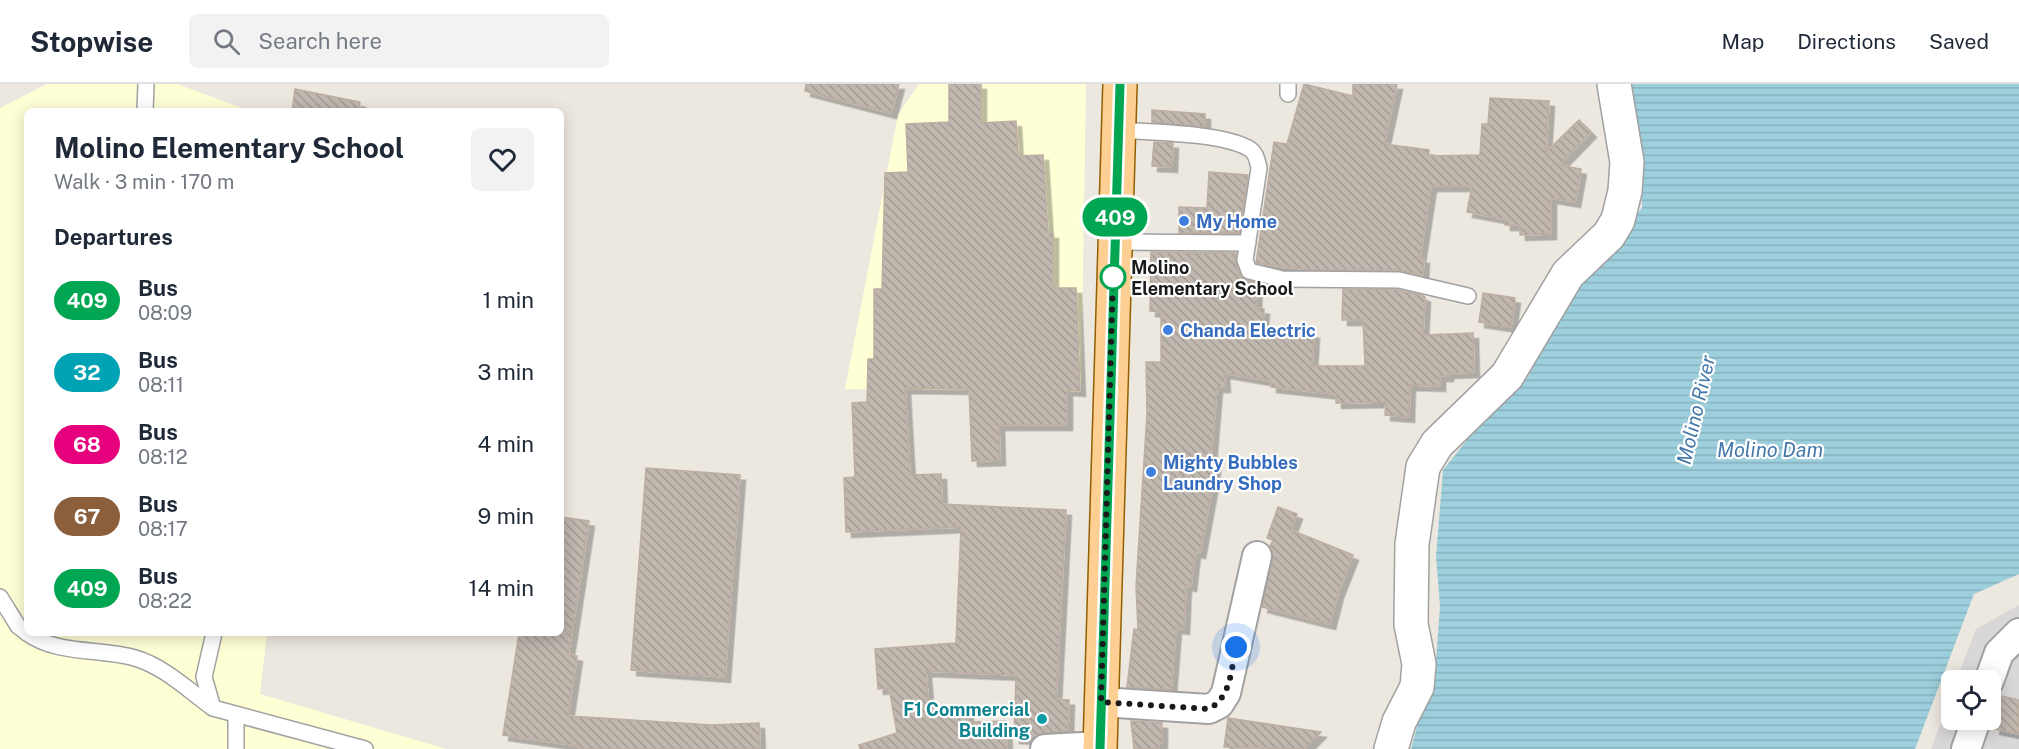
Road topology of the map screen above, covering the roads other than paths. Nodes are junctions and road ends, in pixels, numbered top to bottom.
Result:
1 (146, 84) edge
2 (1120, 84) edge
3 (1614, 84) edge
4 (145, 108) edge
5 (1118, 130) junction
6 (1114, 242) junction
7 (1248, 243) junction
8 (1468, 296) dead end
9 (1257, 556) dead end
10 (0, 597) edge
11 (24, 631) edge
12 (2019, 633) edge
13 (31, 636) edge
14 (213, 636) edge
15 (1993, 670) edge
16 (1101, 702) junction
17 (213, 708) junction
18 (236, 716) junction
19 (1973, 730) edge
20 (1100, 748) edge
21 (236, 749) edge
22 (365, 749) edge
23 (1045, 749) edge
24 (1392, 749) edge
25 (1966, 749) edge

1 - 4 lane
2 - 5 main road
3 - 24 street
5 - 6 main road
5 - 7 lane
6 - 7 lane
6 - 16 main road
7 - 8 lane
9 - 16 street
10 - 11 lane
12 - 15 street
13 - 17 lane
14 - 17 lane
16 - 20 main road
17 - 18 lane
18 - 21 lane
18 - 22 lane
19 - 25 street
20 - 23 street

